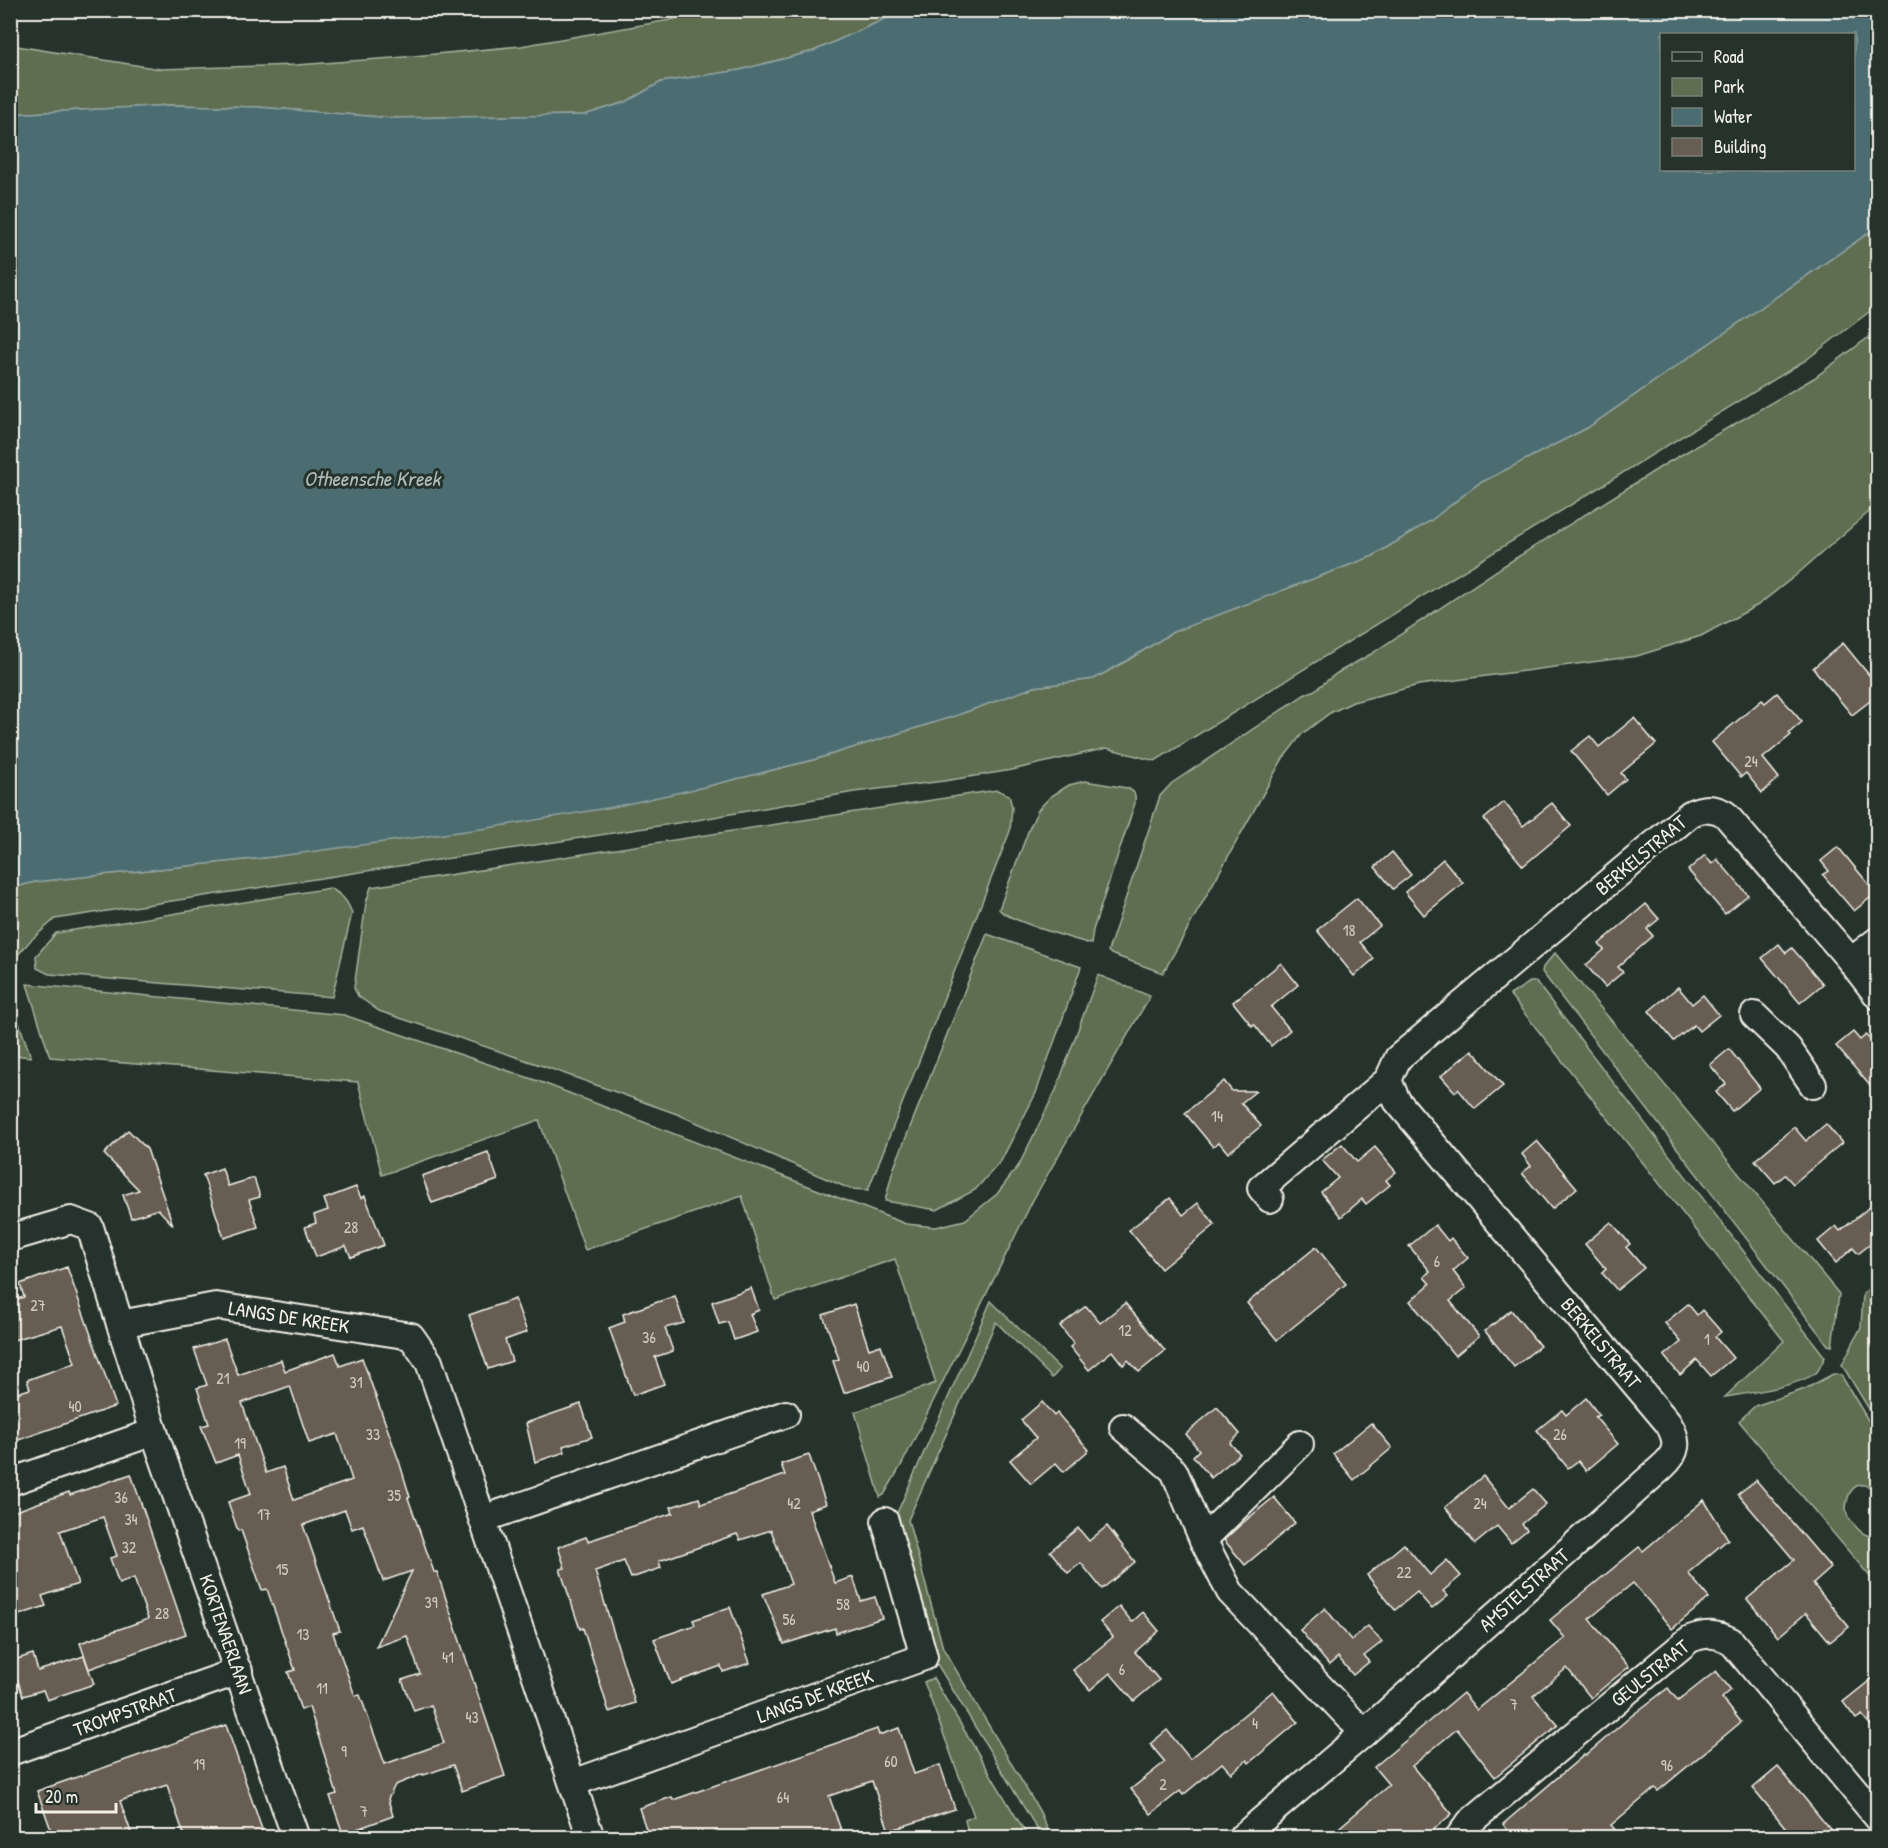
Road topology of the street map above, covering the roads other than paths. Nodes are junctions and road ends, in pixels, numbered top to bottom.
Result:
1 (1878, 940) edge
2 (1851, 961) junction
3 (1878, 996) edge
4 (1755, 1015) dead end
5 (1388, 1080) junction
6 (1813, 1085) dead end
7 (1270, 1199) dead end
8 (10, 1238) edge
9 (120, 1324) junction
10 (786, 1414) dead end
11 (1123, 1427) dead end
12 (154, 1432) junction
13 (1676, 1441) joint
14 (1299, 1444) dead end
15 (10, 1482) edge
16 (483, 1520) junction
17 (885, 1521) dead end
18 (1203, 1540) junction
19 (239, 1671) junction
20 (1364, 1733) junction
21 (10, 1752) edge
22 (573, 1783) junction
23 (1878, 1818) edge
24 (296, 1838) edge
25 (591, 1838) edge
26 (1241, 1838) edge
27 (1458, 1838) edge

1 - 2 street
2 - 3 street, BERKELSTRAAT
2 - 5 street, BERKELSTRAAT
4 - 6 street
5 - 7 street, BERKELSTRAAT
5 - 13 street, BERKELSTRAAT
8 - 9 street
9 - 12 street, KORTENAERLAAN
9 - 16 street, LANGS DE KREEK
10 - 16 street
11 - 18 street
12 - 15 street
12 - 19 street, KORTENAERLAAN
13 - 20 street, AMSTELSTRAAT
14 - 18 street
16 - 22 street, LANGS DE KREEK
17 - 22 street, LANGS DE KREEK
18 - 20 street
19 - 21 street, TROMPSTRAAT
19 - 24 street, KORTENAERLAAN
20 - 26 street, AMSTELSTRAAT
22 - 25 street, LANGS DE KREEK
23 - 27 street, GEULSTRAAT

